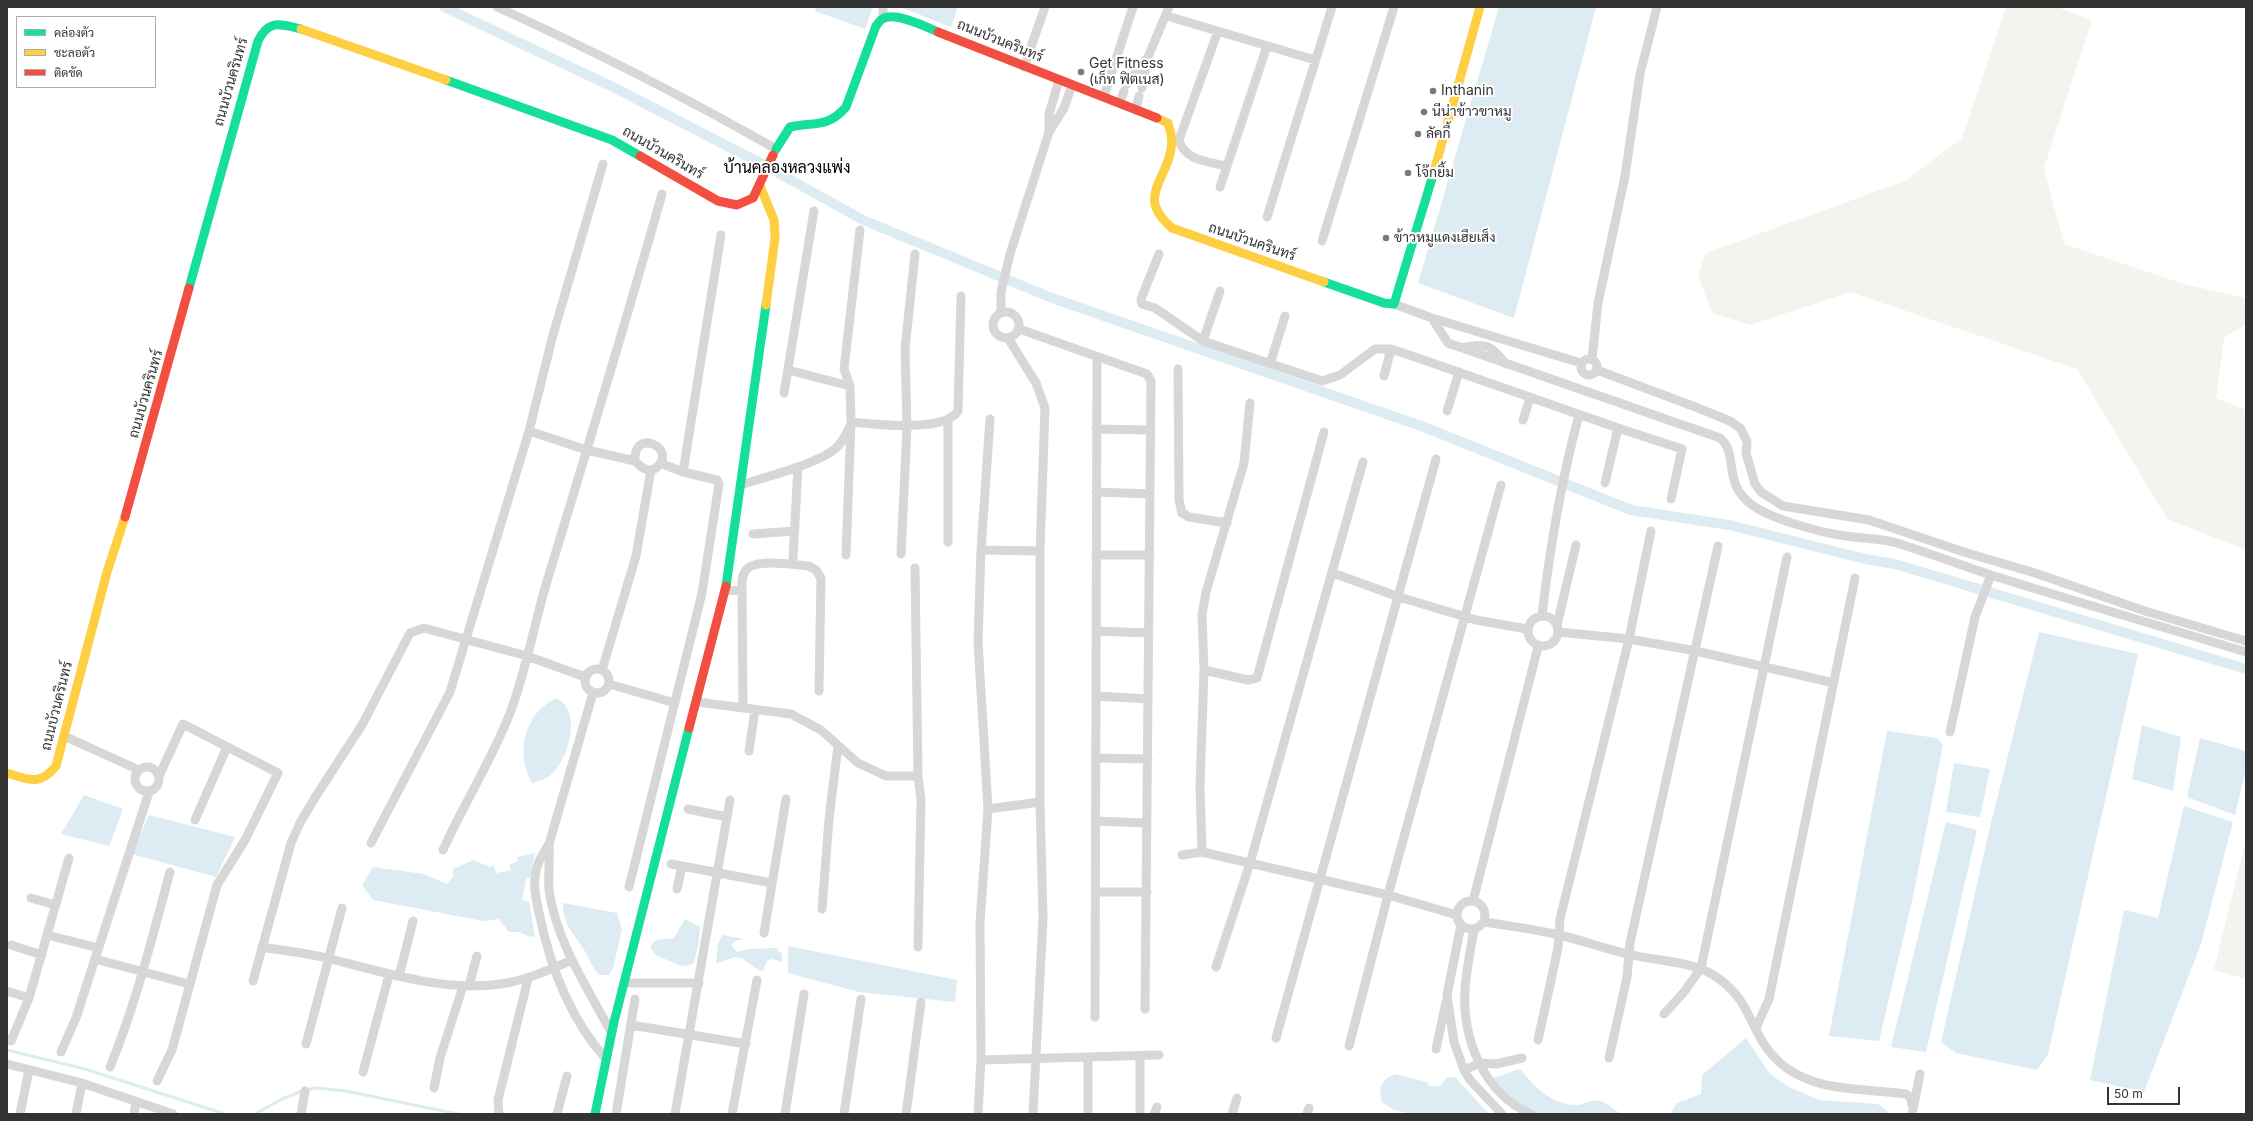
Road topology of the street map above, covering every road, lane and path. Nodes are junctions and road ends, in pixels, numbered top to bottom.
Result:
1 (497, 7) edge
2 (883, 7) edge
3 (1045, 7) edge
4 (1133, 7) edge
5 (1332, 7) edge
6 (1394, 7) edge
7 (1480, 7) edge
8 (1657, 7) edge
9 (1168, 11) edge
10 (883, 18) junction
11 (1218, 31) junction
12 (1267, 46) junction
13 (1148, 57) junction
14 (1315, 60) junction
15 (1024, 67) junction
16 (1059, 80) junction
17 (1072, 85) junction
18 (1104, 96) junction
19 (1120, 102) junction
20 (1136, 108) junction
21 (1049, 132) junction
22 (775, 152) junction
23 (603, 164) dead end
24 (1226, 166) junction
25 (760, 186) junction
26 (1220, 187) dead end
27 (662, 194) dead end
28 (814, 211) dead end
29 (1268, 217) dead end
30 (860, 230) dead end
31 (721, 235) dead end
32 (1322, 241) dead end
33 (915, 254) dead end
34 (1159, 254) dead end
35 (1220, 291) dead end
36 (961, 296) dead end
37 (1394, 304) junction
38 (1001, 313) junction
39 (1285, 316) dead end
40 (1432, 318) junction
41 (1019, 329) junction
42 (1008, 338) junction
43 (1203, 341) junction
44 (1391, 349) junction
45 (1097, 357) junction
46 (1592, 359) junction
47 (1581, 363) junction
48 (1270, 364) junction
49 (1178, 368) dead end
50 (788, 370) junction
51 (1596, 370) junction
52 (1459, 372) junction
53 (1384, 376) dead end
54 (850, 386) junction
55 (784, 393) dead end
56 (1530, 398) junction
57 (1250, 403) dead end
58 (1446, 411) dead end
59 (1579, 415) junction
60 (990, 418) dead end
61 (948, 420) junction
62 (1523, 420) dead end
63 (851, 422) junction
64 (908, 427) junction
65 (1618, 428) junction
66 (1096, 429) junction
67 (1150, 430) junction
68 (529, 431) junction
69 (1324, 432) dead end
70 (587, 450) junction
71 (1436, 459) dead end
72 (635, 461) junction
73 (1363, 462) dead end
74 (660, 463) junction
75 (798, 467) junction
76 (651, 470) junction
77 (683, 472) junction
78 (1605, 483) dead end
79 (741, 485) junction
80 (1501, 485) dead end
81 (1096, 492) junction
82 (1150, 494) junction
83 (1671, 499) dead end
84 (1227, 523) junction
85 (795, 531) junction
86 (1651, 531) dead end
87 (752, 534) dead end
88 (948, 542) dead end
89 (1576, 545) dead end
90 (1718, 546) dead end
91 (981, 550) junction
92 (1040, 550) junction
93 (901, 554) dead end
94 (846, 555) dead end
95 (1096, 555) junction
96 (1150, 555) junction
97 (1787, 557) dead end
98 (793, 558) dead end
99 (915, 568) dead end
100 (1333, 573) junction
101 (1855, 578) dead end
102 (1989, 578) junction
103 (725, 590) junction
104 (742, 591) junction
105 (1399, 597) junction
106 (1542, 616) junction
107 (1465, 617) junction
108 (1527, 629) junction
109 (1558, 629) junction
110 (1096, 631) junction
111 (1149, 632) junction
112 (1629, 639) junction
113 (467, 640) junction
114 (2246, 641) edge
115 (1538, 646) junction
116 (1696, 651) junction
117 (2246, 652) edge
118 (527, 656) junction
119 (1764, 667) junction
120 (602, 670) junction
121 (1204, 670) junction
122 (585, 677) junction
123 (1834, 683) junction
124 (609, 684) junction
125 (819, 691) dead end
126 (593, 693) junction
127 (1096, 696) junction
128 (1148, 699) junction
129 (697, 702) junction
130 (675, 703) junction
131 (743, 708) junction
132 (755, 710) junction
133 (1950, 732) dead end
134 (64, 736) junction
135 (838, 746) junction
136 (227, 747) junction
137 (749, 751) dead end
138 (1096, 758) junction
139 (1148, 760) junction
140 (139, 770) junction
141 (7, 773) edge
142 (159, 776) junction
143 (918, 776) junction
144 (149, 792) junction
145 (786, 798) dead end
146 (730, 800) dead end
147 (1040, 802) junction
148 (988, 809) junction
149 (688, 810) dead end
150 (727, 817) junction
151 (195, 820) dead end
152 (1096, 822) junction
153 (1147, 823) junction
154 (371, 843) dead end
155 (549, 844) junction
156 (443, 850) dead end
157 (1202, 852) junction
158 (1182, 855) dead end
159 (69, 858) dead end
160 (1250, 863) junction
161 (671, 864) dead end
162 (682, 866) junction
163 (170, 872) dead end
164 (718, 873) junction
165 (1319, 879) junction
166 (772, 883) junction
167 (630, 887) dead end
168 (677, 888) dead end
169 (1096, 892) junction
170 (1147, 892) junction
171 (1388, 895) junction
172 (30, 898) dead end
173 (1473, 901) junction
174 (55, 905) junction
175 (342, 908) dead end
176 (822, 909) dead end
177 (1457, 915) junction
178 (413, 921) dead end
179 (1484, 922) junction
180 (1461, 925) junction
181 (1474, 929) junction
182 (764, 933) dead end
183 (47, 935) junction
184 (1559, 935) junction
185 (11, 945) dead end
186 (262, 947) junction
187 (918, 947) dead end
188 (99, 948) junction
189 (42, 955) junction
190 (1629, 955) junction
191 (477, 956) dead end
192 (329, 958) junction
193 (95, 959) junction
194 (572, 960) junction
195 (555, 967) junction
196 (1216, 967) dead end
197 (1701, 968) junction
198 (143, 972) junction
199 (389, 974) junction
200 (399, 976) junction
201 (528, 979) junction
202 (757, 980) dead end
203 (253, 981) dead end
204 (699, 982) junction
205 (624, 983) junction
206 (188, 984) junction
207 (466, 986) junction
208 (7, 991) edge
209 (804, 994) dead end
210 (1447, 995) junction
211 (29, 998) junction
212 (635, 999) dead end
213 (861, 999) dead end
214 (921, 1002) dead end
215 (1146, 1009) dead end
216 (1664, 1014) dead end
217 (1096, 1017) dead end
218 (630, 1025) junction
219 (1756, 1028) junction
220 (611, 1032) junction
221 (689, 1035) junction
222 (1468, 1035) junction
223 (1276, 1038) dead end
224 (7, 1039) edge
225 (1538, 1040) dead end
226 (1454, 1042) junction
227 (306, 1044) dead end
228 (746, 1044) junction
229 (1349, 1046) dead end
230 (1436, 1048) dead end
231 (61, 1052) dead end
232 (1159, 1055) dead end
233 (1140, 1056) junction
234 (1088, 1057) junction
235 (1522, 1058) dead end
236 (1609, 1058) dead end
237 (606, 1059) junction
238 (1036, 1059) junction
239 (981, 1060) junction
240 (1480, 1063) junction
241 (7, 1064) edge
242 (110, 1067) dead end
243 (29, 1070) junction
244 (1464, 1070) junction
245 (363, 1072) dead end
246 (1920, 1074) dead end
247 (567, 1076) dead end
248 (157, 1081) dead end
249 (82, 1083) junction
250 (434, 1088) dead end
251 (305, 1091) dead end
252 (1237, 1098) dead end
253 (136, 1102) junction
254 (1510, 1102) junction
255 (1912, 1110) edge
256 (1518, 1111) edge
257 (20, 1114) edge
258 (76, 1114) edge
259 (134, 1114) edge
260 (173, 1114) edge
261 (301, 1114) edge
262 (499, 1114) edge
263 (557, 1114) edge
264 (595, 1114) edge
265 (616, 1114) edge
266 (675, 1114) edge
267 (732, 1114) edge
268 (785, 1114) edge
269 (844, 1114) edge
270 (906, 1114) edge
271 (978, 1114) edge
272 (1033, 1114) edge
273 (1088, 1114) edge
274 (1140, 1114) edge
275 (1232, 1114) edge
276 (1504, 1114) edge
277 (1531, 1114) edge

1 - 22 street
2 - 10 street
3 - 15 street
4 - 18 street
5 - 14 street
6 - 32 street
7 - 37 street
8 - 46 street
9 - 11 street
9 - 13 street
10 - 15 street, ถนนบัวนครินทร์
10 - 22 street, ถนนบัวนครินทร์
11 - 12 street
11 - 24 street
12 - 14 street
12 - 24 street
13 - 19 street
13 - 20 street
14 - 29 street
15 - 16 street, ถนนบัวนครินทร์
16 - 17 street, ถนนบัวนครินทร์
16 - 21 street
17 - 18 street, ถนนบัวนครินทร์
17 - 21 street
18 - 19 street, ถนนบัวนครินทร์
19 - 20 street, ถนนบัวนครินทร์
20 - 37 street, ถนนบัวนครินทร์
21 - 38 street
22 - 25 street, ถนนบัวนครินทร์
23 - 68 street
24 - 26 street
25 - 79 street
25 - 134 street, ถนนบัวนครินทร์
27 - 70 street
28 - 50 street
30 - 54 street
31 - 77 street
33 - 64 street
34 - 43 street
35 - 43 street
36 - 61 street
37 - 40 street
38 - 41 street
38 - 42 street
39 - 48 street
40 - 47 street
40 - 102 street
41 - 42 street
41 - 45 street
42 - 92 street
43 - 48 street
44 - 48 street
44 - 52 street
44 - 53 street
45 - 66 street
45 - 67 street
46 - 47 street
46 - 51 street
47 - 51 street
49 - 84 street
50 - 54 street
50 - 55 street
51 - 114 street
52 - 56 street
52 - 58 street
54 - 63 street
56 - 59 street
56 - 62 street
57 - 84 street
59 - 65 street
59 - 106 street
60 - 91 street
61 - 64 street
61 - 88 street
63 - 64 street
63 - 75 street
63 - 94 street
64 - 93 street
65 - 78 street
65 - 83 street
66 - 67 street
66 - 81 street
67 - 82 street
68 - 70 street
68 - 113 street
69 - 121 street
70 - 72 street
70 - 118 street
71 - 105 street
72 - 74 street
72 - 76 street
73 - 100 street
74 - 76 street
74 - 77 street
75 - 79 street
75 - 85 street
76 - 120 street
77 - 130 street
79 - 103 street
80 - 107 street
81 - 82 street
81 - 95 street
82 - 96 street
84 - 121 street
85 - 87 street
85 - 98 street
86 - 112 street
89 - 109 street
90 - 116 street
91 - 92 street
91 - 148 street
92 - 147 street
95 - 96 street
95 - 110 street
96 - 111 street
97 - 119 street
99 - 143 street
100 - 105 street
100 - 160 street
101 - 123 street
102 - 117 street
102 - 133 street
103 - 104 street
103 - 129 street
104 - 125 street
104 - 131 street
105 - 107 street
105 - 165 street
106 - 108 street
106 - 109 street
107 - 108 street
107 - 171 street
108 - 115 street
109 - 112 street
109 - 115 street
110 - 111 street
110 - 127 street
111 - 128 street
112 - 116 street
112 - 184 street
113 - 118 street
113 - 154 street
113 - 186 street
115 - 173 street
116 - 119 street
116 - 190 street
118 - 122 street
118 - 156 street
119 - 123 street
119 - 197 street
120 - 122 street
120 - 124 street
121 - 157 street
122 - 126 street
123 - 219 street
124 - 126 street
124 - 130 street
126 - 155 street
127 - 128 street
127 - 138 street
128 - 139 street
129 - 131 street
129 - 205 street
130 - 167 street
131 - 132 street
132 - 135 street
132 - 137 street
134 - 140 street
134 - 141 street, ถนนบัวนครินทร์
135 - 143 street
135 - 176 street
136 - 142 street
136 - 151 street
136 - 206 street
138 - 139 street
138 - 152 street
139 - 153 street
140 - 142 street
140 - 144 street
142 - 144 street
143 - 187 street
144 - 188 street
145 - 166 street
146 - 150 street
147 - 148 street
147 - 238 street
148 - 239 street
149 - 150 street
150 - 164 street
152 - 153 street
152 - 169 street
153 - 170 street
155 - 194 street
155 - 195 street
157 - 158 street
157 - 160 street
159 - 174 street
160 - 165 street
160 - 196 street
161 - 162 street
162 - 164 street
162 - 168 street
163 - 198 street
164 - 166 street
164 - 204 street
165 - 171 street
165 - 223 street
166 - 182 street
169 - 170 street
169 - 217 street
170 - 215 street
171 - 177 street
171 - 229 street
172 - 174 street
173 - 177 street
173 - 179 street
174 - 183 street
175 - 192 street
177 - 180 street
178 - 200 street
179 - 181 street
179 - 184 street
180 - 181 street
180 - 210 street
181 - 222 street
183 - 188 street
183 - 189 street
184 - 190 street
184 - 225 street
185 - 189 street
186 - 192 street
186 - 203 street
188 - 193 street
189 - 211 street
190 - 197 street
190 - 236 street
191 - 207 street
192 - 199 street
192 - 227 street
193 - 198 street
193 - 231 street
194 - 195 street
194 - 220 street
195 - 201 street
195 - 237 street
197 - 216 street
197 - 219 street
198 - 206 street
198 - 242 street
199 - 200 street
199 - 245 street
200 - 207 street
201 - 207 street
201 - 262 street
202 - 228 street
204 - 205 street
204 - 221 street
205 - 220 street
206 - 248 street
207 - 250 street
208 - 211 street
209 - 268 street
210 - 226 street
210 - 230 street
211 - 224 street
212 - 218 street
213 - 269 street
214 - 270 street
218 - 221 street
218 - 265 street
219 - 255 street
220 - 237 street
221 - 228 street
221 - 266 street
222 - 226 street
222 - 240 street
226 - 244 street
228 - 267 street
232 - 233 street
233 - 234 street
233 - 274 street
234 - 238 street
234 - 273 street
235 - 240 street
237 - 264 street
238 - 239 street
238 - 272 street
239 - 271 street
240 - 244 street
240 - 254 street
241 - 243 street
243 - 249 street
243 - 257 street
244 - 276 street
246 - 255 street
247 - 263 street
249 - 253 street
249 - 258 street
251 - 261 street
252 - 275 street
253 - 259 street
253 - 260 street
254 - 256 street
254 - 276 street
256 - 277 street

